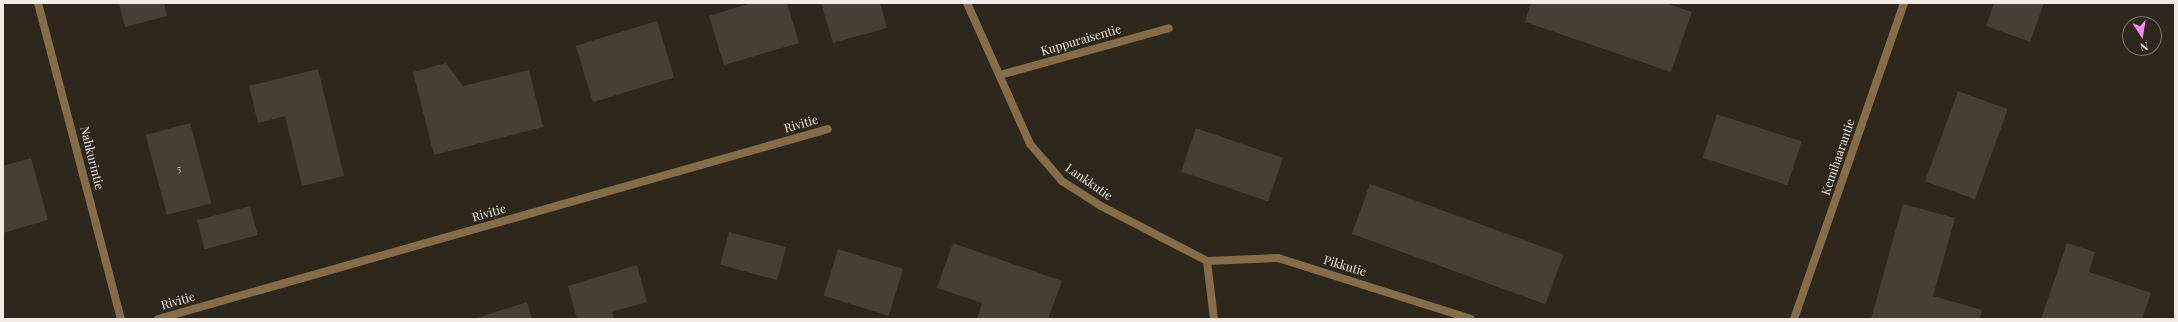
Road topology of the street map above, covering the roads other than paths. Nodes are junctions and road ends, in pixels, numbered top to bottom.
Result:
1 (38, 3) edge
2 (967, 3) edge
3 (1904, 3) edge
4 (1170, 28) dead end
5 (1000, 75) junction
6 (828, 129) dead end
7 (1207, 261) junction
8 (121, 319) edge
9 (158, 319) edge
10 (1214, 319) edge
11 (1471, 319) edge
12 (1794, 319) edge

1 - 8 street, Nahkurintie
2 - 5 street, Lankkutie
3 - 12 street, Kemihaarantie
4 - 5 street, Kuppuraisentie
5 - 7 street, Lankkutie
6 - 9 street, Rivitie
7 - 10 street
7 - 11 street, Pikkutie

